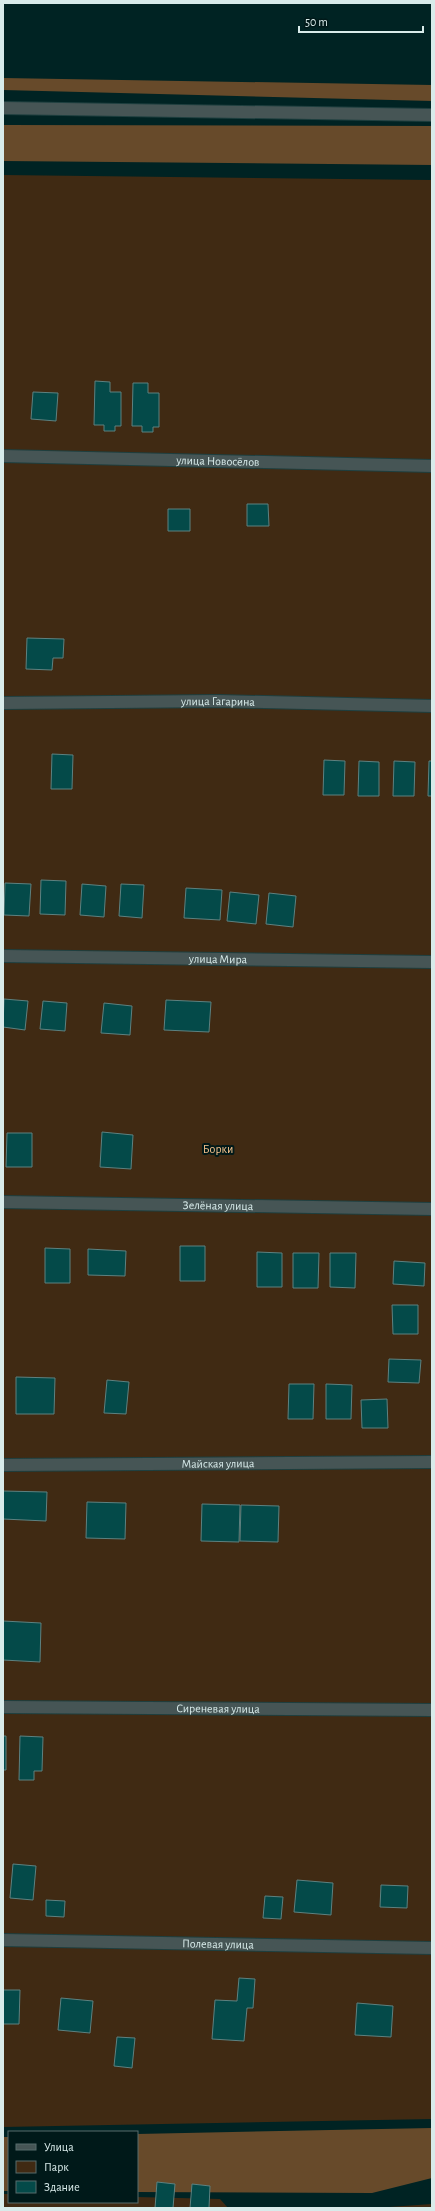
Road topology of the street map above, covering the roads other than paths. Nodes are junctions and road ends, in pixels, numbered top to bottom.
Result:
1 (3, 108) edge
2 (432, 115) edge
3 (3, 456) edge
4 (432, 466) edge
5 (3, 704) edge
6 (432, 706) edge
7 (3, 956) edge
8 (432, 962) edge
9 (3, 1202) edge
10 (432, 1209) edge
11 (432, 1462) edge
12 (3, 1465) edge
13 (3, 1707) edge
14 (432, 1710) edge
15 (3, 1940) edge
16 (432, 1948) edge

1 - 2 street
3 - 4 street, улица Новосёлов
5 - 6 street, улица Гагарина
7 - 8 street, улица Мира
9 - 10 street, Зелёная улица
11 - 12 street, Майская улица
13 - 14 street, Сиреневая улица
15 - 16 street, Полевая улица

